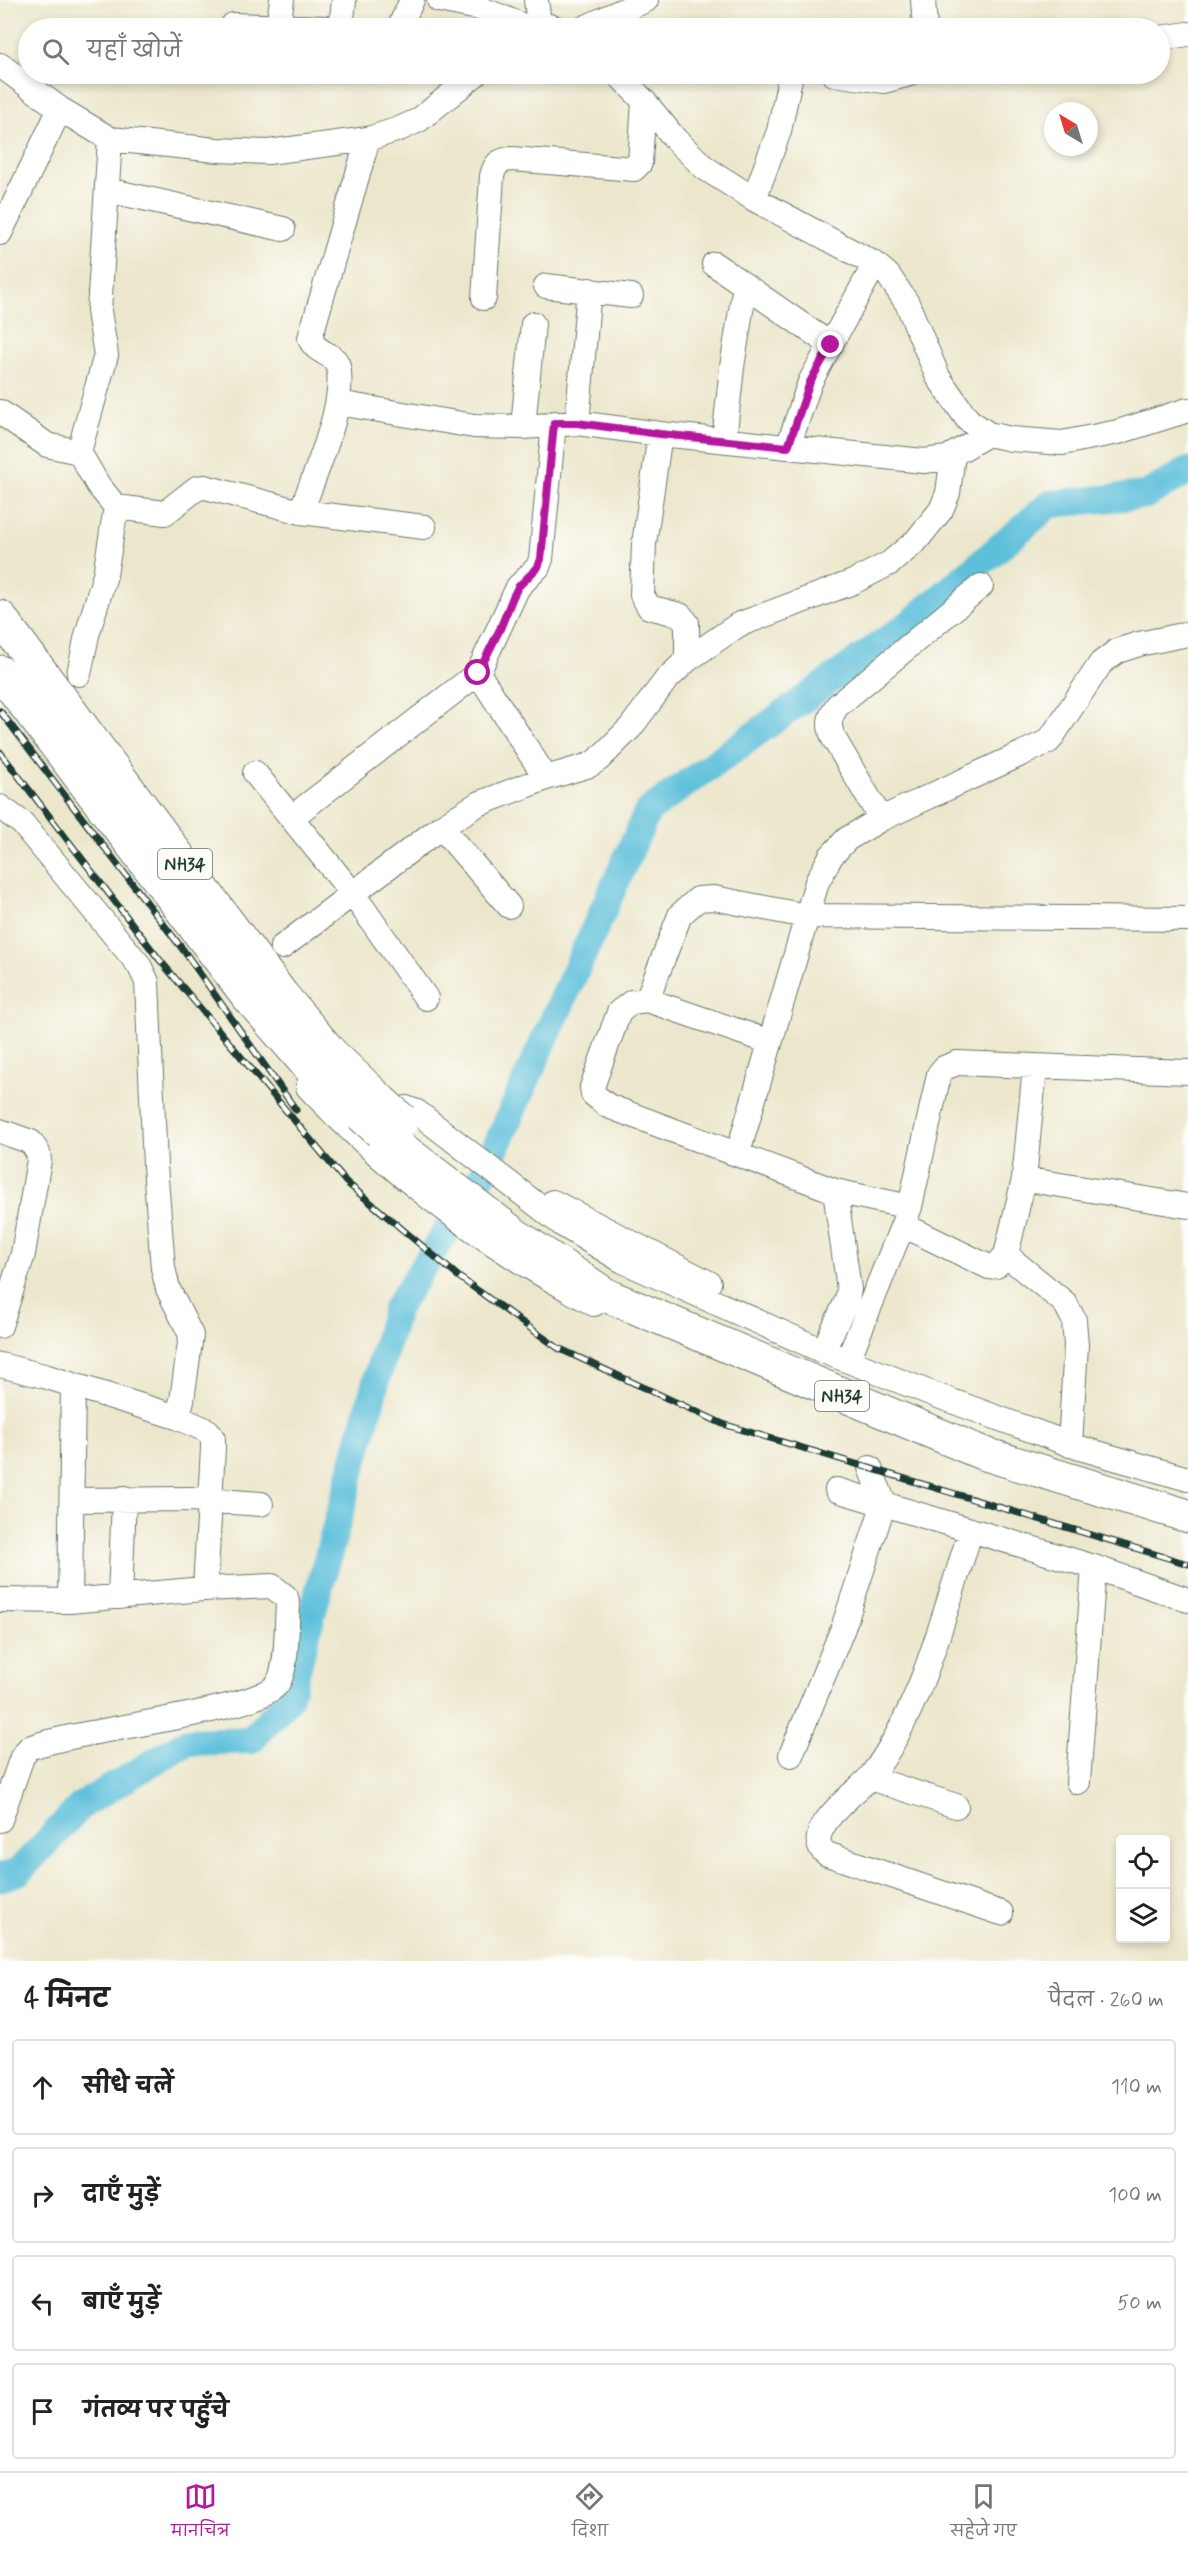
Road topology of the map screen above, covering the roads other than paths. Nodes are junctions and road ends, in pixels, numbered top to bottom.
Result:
1 (282, 0) edge
2 (344, 0) edge
3 (412, 0) edge
4 (439, 0) edge
5 (646, 0) edge
6 (923, 0) edge
7 (279, 18) edge
8 (342, 18) edge
9 (404, 18) edge
10 (521, 18) edge
11 (606, 18) edge
12 (924, 18) edge
13 (1188, 34) edge
14 (1170, 37) edge
15 (0, 65) edge
16 (18, 78) edge
17 (26, 84) edge
18 (464, 84) edge
19 (628, 84) edge
20 (789, 84) edge
21 (644, 101) junction
22 (60, 109) junction
23 (110, 139) junction
24 (368, 139) junction
25 (107, 190) junction
26 (754, 199) junction
27 (283, 229) dead end
28 (0, 233) edge
29 (714, 264) dead end
30 (875, 264) junction
31 (546, 286) dead end
32 (745, 286) junction
33 (589, 290) junction
34 (631, 296) dead end
35 (484, 298) dead end
36 (532, 324) dead end
37 (831, 345) junction
38 (338, 403) junction
39 (1188, 410) edge
40 (0, 412) edge
41 (566, 423) junction
42 (523, 428) junction
43 (660, 434) junction
44 (988, 434) junction
45 (724, 440) junction
46 (788, 447) junction
47 (79, 452) junction
48 (953, 455) junction
49 (116, 507) junction
50 (301, 512) junction
51 (424, 526) dead end
52 (981, 586) dead end
53 (0, 617) edge
54 (1188, 633) edge
55 (687, 660) junction
56 (0, 672) edge
57 (478, 673) junction
58 (79, 674) dead end
59 (0, 698) edge
60 (255, 773) dead end
61 (546, 778) junction
62 (0, 807) edge
63 (291, 818) junction
64 (881, 819) junction
65 (441, 827) junction
66 (353, 894) junction
67 (508, 906) dead end
68 (806, 916) junction
69 (1188, 919) edge
70 (282, 947) dead end
71 (426, 998) dead end
72 (647, 1000) junction
73 (770, 1042) junction
74 (1035, 1067) junction
75 (1188, 1072) edge
76 (376, 1121) junction
77 (0, 1131) edge
78 (738, 1153) junction
79 (442, 1167) junction
80 (1024, 1179) junction
81 (835, 1191) junction
82 (1188, 1206) edge
83 (529, 1213) junction
84 (907, 1216) junction
85 (1005, 1255) junction
86 (0, 1326) edge
87 (824, 1347) junction
88 (848, 1360) junction
89 (0, 1365) edge
90 (73, 1386) junction
91 (177, 1417) junction
92 (1071, 1445) junction
93 (870, 1468) dead end
94 (1188, 1479) edge
95 (837, 1490) dead end
96 (1188, 1496) edge
97 (124, 1498) junction
98 (72, 1500) junction
99 (211, 1501) junction
100 (884, 1503) junction
101 (261, 1504) dead end
102 (1188, 1516) edge
103 (1188, 1528) edge
104 (971, 1530) junction
105 (1094, 1567) junction
106 (205, 1588) junction
107 (120, 1597) junction
108 (0, 1600) edge
109 (1188, 1600) edge
110 (70, 1601) junction
111 (791, 1755) dead end
112 (870, 1778) junction
113 (1078, 1782) dead end
114 (956, 1806) dead end
115 (0, 1820) edge
116 (1001, 1913) dead end

1 - 7 street
2 - 8 street
3 - 9 street
4 - 10 street
5 - 11 street
6 - 12 street
13 - 14 street
15 - 16 street
17 - 22 street
18 - 24 street
19 - 21 street
20 - 26 street
21 - 26 street
21 - 35 street
22 - 23 street
22 - 28 street
23 - 24 street
23 - 25 street
24 - 38 street
25 - 27 street
25 - 47 street
26 - 30 street
29 - 32 street
30 - 37 street
30 - 44 street
31 - 33 street
32 - 37 street
32 - 45 street
33 - 34 street
33 - 41 street
36 - 42 street
37 - 46 street
38 - 42 street
38 - 50 street
39 - 44 street
40 - 47 street
41 - 42 street
41 - 43 street
41 - 57 street
43 - 45 street
43 - 55 street
44 - 48 street
45 - 46 street
46 - 48 street
47 - 49 street
48 - 55 street
49 - 50 street
49 - 58 street
50 - 51 street
52 - 64 street
53 - 76 highway, NH34
54 - 64 street
55 - 61 street
56 - 76 highway, NH34
57 - 61 street
57 - 63 street
59 - 76 street
60 - 63 street
61 - 65 street
62 - 91 street
63 - 66 street
64 - 68 street
65 - 66 street
65 - 67 street
66 - 70 street
66 - 71 street
68 - 69 street
68 - 72 street
68 - 73 street
72 - 73 street
72 - 78 street
73 - 78 street
74 - 75 street
74 - 80 street
74 - 84 street
76 - 79 highway, NH34
76 - 79 street
76 - 79 street
77 - 86 street
78 - 81 street
79 - 83 highway, NH34
79 - 103 street
80 - 82 street
80 - 85 street
81 - 84 street
81 - 87 street
83 - 87 street
83 - 96 highway, NH34
83 - 102 highway, NH34
84 - 85 street
84 - 88 street
85 - 92 street
87 - 88 street
88 - 92 street
89 - 90 street
90 - 91 street
90 - 98 street
91 - 99 street
92 - 94 street
93 - 100 street
95 - 100 street
97 - 98 street
97 - 99 street
97 - 107 street
98 - 110 street
99 - 101 street
99 - 106 street
100 - 104 street
100 - 111 street
104 - 105 street
104 - 112 street
105 - 109 street
105 - 113 street
106 - 107 street
106 - 115 street
107 - 110 street
108 - 110 street
112 - 114 street
112 - 116 street

